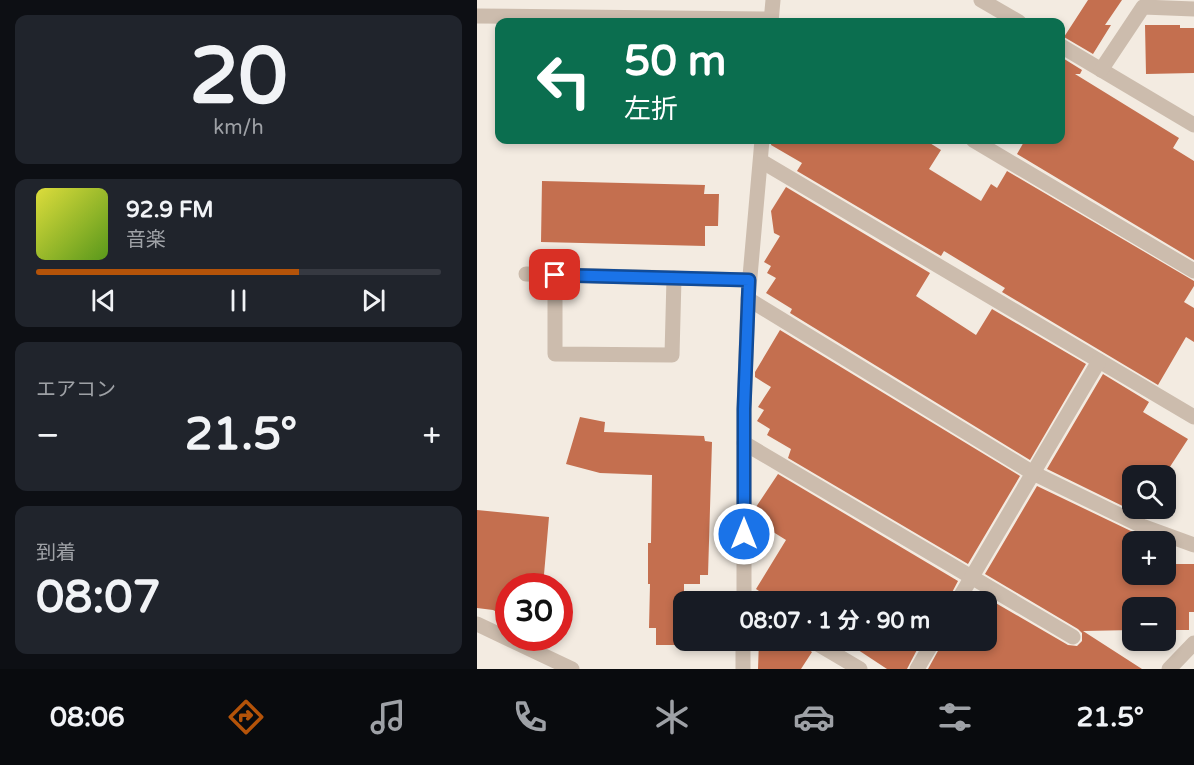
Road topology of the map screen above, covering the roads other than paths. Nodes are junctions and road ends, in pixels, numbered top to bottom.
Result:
1 (773, 0) edge
2 (981, 0) edge
3 (1194, 9) edge
4 (477, 16) edge
5 (595, 18) edge
6 (773, 18) edge
7 (1012, 18) edge
8 (1065, 48) edge
9 (1101, 70) junction
10 (1194, 125) edge
11 (762, 144) edge
12 (980, 144) edge
13 (761, 161) junction
14 (1194, 271) edge
15 (526, 274) dead end
16 (555, 275) junction
17 (673, 278) junction
18 (749, 280) junction
19 (748, 299) junction
20 (1099, 361) junction
21 (1194, 417) edge
22 (744, 443) junction
23 (1033, 473) junction
24 (1194, 545) edge
25 (971, 577) junction
26 (744, 591) edge
27 (963, 591) edge
28 (477, 624) edge
29 (1073, 637) dead end
30 (1194, 643) edge
31 (743, 651) edge
32 (830, 651) edge
33 (928, 651) edge
34 (572, 669) edge
35 (743, 669) edge
36 (860, 669) edge
37 (917, 669) edge
38 (1169, 669) edge

1 - 6 street
2 - 7 street
3 - 9 street
4 - 5 street
8 - 9 street
9 - 10 street
11 - 13 street
12 - 14 street
13 - 18 street
13 - 20 street
15 - 16 street
16 - 17 street
16 - 17 street
17 - 18 street
18 - 19 street
19 - 22 street
19 - 23 street
20 - 21 street
20 - 23 street
22 - 25 street
22 - 26 street
23 - 24 street
23 - 25 street
25 - 27 street
25 - 29 street
28 - 34 street
30 - 38 street
31 - 35 street
32 - 36 street
33 - 37 street

